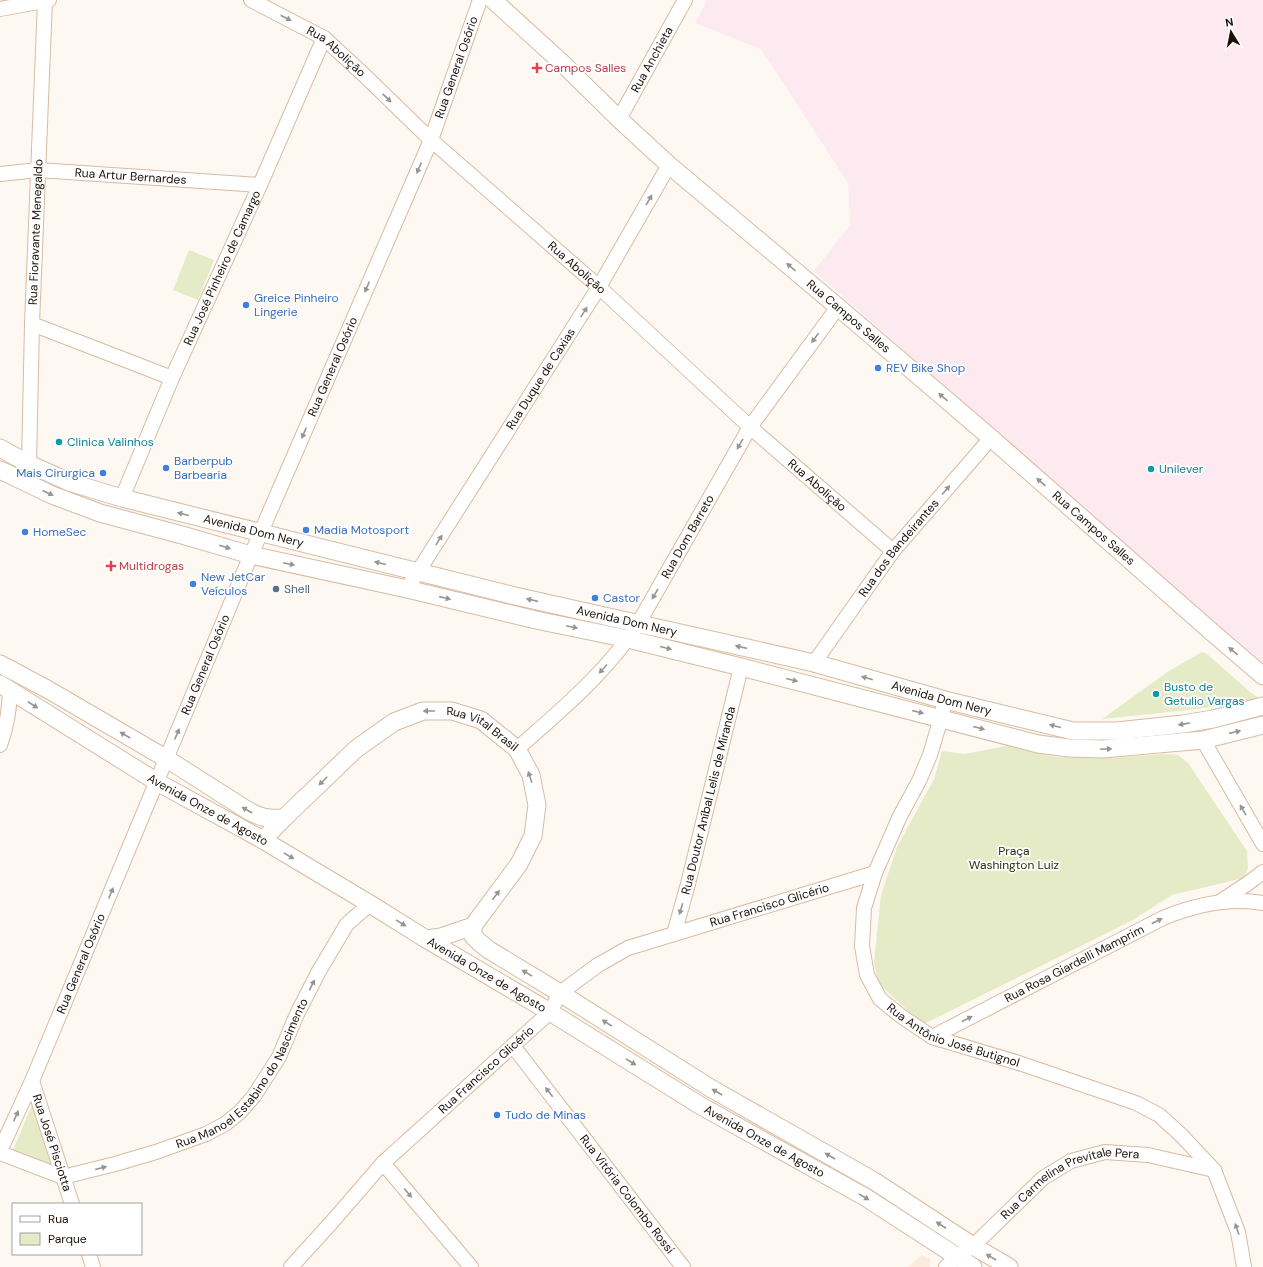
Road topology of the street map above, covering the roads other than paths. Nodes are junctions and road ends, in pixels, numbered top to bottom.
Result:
1 (46, 0) edge
2 (251, 0) edge
3 (480, 0) edge
4 (493, 0) edge
5 (684, 0) edge
6 (0, 9) edge
7 (324, 38) junction
8 (619, 119) junction
9 (431, 140) junction
10 (669, 165) junction
11 (38, 170) junction
12 (0, 174) edge
13 (260, 184) junction
14 (599, 287) junction
15 (838, 307) junction
16 (32, 324) junction
17 (172, 378) junction
18 (750, 427) junction
19 (991, 438) junction
20 (0, 448) edge
21 (29, 464) junction
22 (0, 470) edge
23 (122, 498) junction
24 (262, 532) junction
25 (893, 551) junction
26 (251, 555) junction
27 (418, 572) junction
28 (407, 590) junction
29 (638, 624) junction
30 (628, 639) junction
31 (814, 663) junction
32 (0, 664) edge
33 (741, 667) junction
34 (1263, 676) edge
35 (5, 687) edge
36 (945, 700) junction
37 (1263, 706) edge
38 (941, 718) junction
39 (1263, 725) edge
40 (1202, 740) junction
41 (0, 745) edge
42 (517, 749) junction
43 (167, 759) junction
44 (157, 782) junction
45 (284, 818) junction
46 (263, 840) junction
47 (1263, 844) edge
48 (1263, 872) edge
49 (875, 873) junction
50 (1220, 901) junction
51 (1263, 903) edge
52 (370, 904) junction
53 (473, 926) junction
54 (674, 934) junction
55 (426, 939) junction
56 (560, 993) junction
57 (550, 1012) junction
58 (932, 1036) junction
59 (513, 1046) junction
60 (32, 1081) junction
61 (0, 1152) edge
62 (383, 1163) junction
63 (1214, 1170) junction
64 (63, 1178) junction
65 (72, 1203) edge
66 (973, 1246) junction
67 (89, 1255) edge
68 (951, 1262) edge
69 (93, 1267) edge
70 (291, 1267) edge
71 (471, 1267) edge
72 (683, 1267) edge
73 (973, 1267) edge
74 (1009, 1267) edge
75 (1244, 1267) edge

1 - 6 street
1 - 11 street, Rua Fioravante Menegaldo
2 -> 7 street, Rua Abolição
3 - 9 street, Rua General Osório
4 - 8 main road, Rua Campos Salles
5 - 8 street, Rua Anchieta
7 -> 9 street, Rua Abolição
7 - 13 street, Rua José Pinheiro de Camargo
8 - 10 main road, Rua Campos Salles
9 - 14 street, Rua Abolição
9 -> 24 street, Rua General Osório
14 -> 10 street, Rua Duque de Caxias
15 -> 10 main road, Rua Campos Salles
11 - 12 street, Rua Artur Bernardes
11 - 13 street, Rua Artur Bernardes
11 - 16 street, Rua Fioravante Menegaldo
13 - 17 street, Rua José Pinheiro de Camargo
14 - 18 street, Rua Abolição
27 -> 14 street, Rua Duque de Caxias
15 -> 18 street, Rua Dom Barreto
19 -> 15 main road, Rua Campos Salles
16 - 17 street
16 - 21 street, Rua Fioravante Menegaldo
17 - 23 street, Rua José Pinheiro de Camargo
18 - 25 street, Rua Abolição
18 -> 29 street, Rua Dom Barreto
25 -> 19 street, Rua dos Bandeirantes
34 -> 19 main road, Rua Campos Salles
20 - 21 main road, Avenida Dom Nery
21 - 23 main road, Avenida Dom Nery
22 -> 26 main road, Avenida Dom Nery
24 -> 23 main road, Avenida Dom Nery
24 - 26 street, Rua General Osório
27 -> 24 main road, Avenida Dom Nery
25 - 31 street, Rua dos Bandeirantes
26 -> 28 main road, Avenida Dom Nery
43 -> 26 street, Rua General Osório
27 - 28 street, Rua Duque de Caxias
29 -> 27 main road, Avenida Dom Nery
28 -> 30 main road, Avenida Dom Nery
29 - 30 street, Rua Dom Barreto
31 -> 29 main road, Avenida Dom Nery
30 -> 33 main road, Avenida Dom Nery
30 -> 42 street, Rua Dom Barreto
36 -> 31 main road, Avenida Dom Nery
43 -> 32 main road, Avenida Onze de Agosto
33 -> 38 main road, Avenida Dom Nery
33 -> 54 street, Rua Doutor Aníbal Lelis de Miranda
35 - 41 street
35 -> 44 main road, Avenida Onze de Agosto
37 -> 36 main road, Avenida Dom Nery
36 - 38 street, Rua Antônio José Butignol
38 -> 40 main road, Avenida Dom Nery
38 - 49 street, Rua Antônio José Butignol
40 -> 39 main road, Avenida Dom Nery
47 -> 40 street
42 -> 45 main road, Rua Vital Brasil
53 -> 42 main road, Rua Vital Brasil
43 - 44 street, Rua General Osório
45 -> 43 main road, Avenida Onze de Agosto
44 - 46 main road, Avenida Onze de Agosto
60 -> 44 street, Rua General Osório
45 - 46 main road, Rua Vital Brasil
46 -> 52 main road, Avenida Onze de Agosto
48 - 50 street, Rua Rosa Giardelli Mamprim
49 - 54 street, Rua Francisco Glicério
49 - 58 street, Rua Antônio José Butignol
50 - 51 street, Rua Rosa Giardelli Mamprim
58 -> 50 street, Rua Rosa Giardelli Mamprim
52 -> 55 main road, Avenida Onze de Agosto
64 -> 52 street, Rua Manoel Estabino do Nascimento
53 - 55 main road
56 -> 53 main road, Avenida Onze de Agosto
54 - 56 street, Rua Francisco Glicério
55 - 57 main road, Avenida Onze de Agosto
56 - 57 street, Rua Francisco Glicério
66 -> 56 main road, Avenida Onze de Agosto
57 - 59 street, Rua Francisco Glicério
57 -> 68 main road, Avenida Onze de Agosto
58 - 63 street, Rua Antônio José Butignol
59 - 62 street, Rua Francisco Glicério
72 -> 59 street, Rua Vitória Colombo Rossi
61 -> 60 street, Rua General Osório
60 - 64 street, Rua José Pisciotta
61 - 64 street
62 - 70 street, Rua Francisco Glicério
62 -> 71 street
63 - 66 street, Rua Carmelina Previtale Pera
75 -> 63 street, Rua Antônio José Butignol
64 - 65 street, Rua José Pisciotta
66 - 68 street, Rua Carmelina Previtale Pera
74 -> 66 main road, Avenida Onze de Agosto
67 - 69 street
68 - 73 main road, Avenida Onze de Agosto

